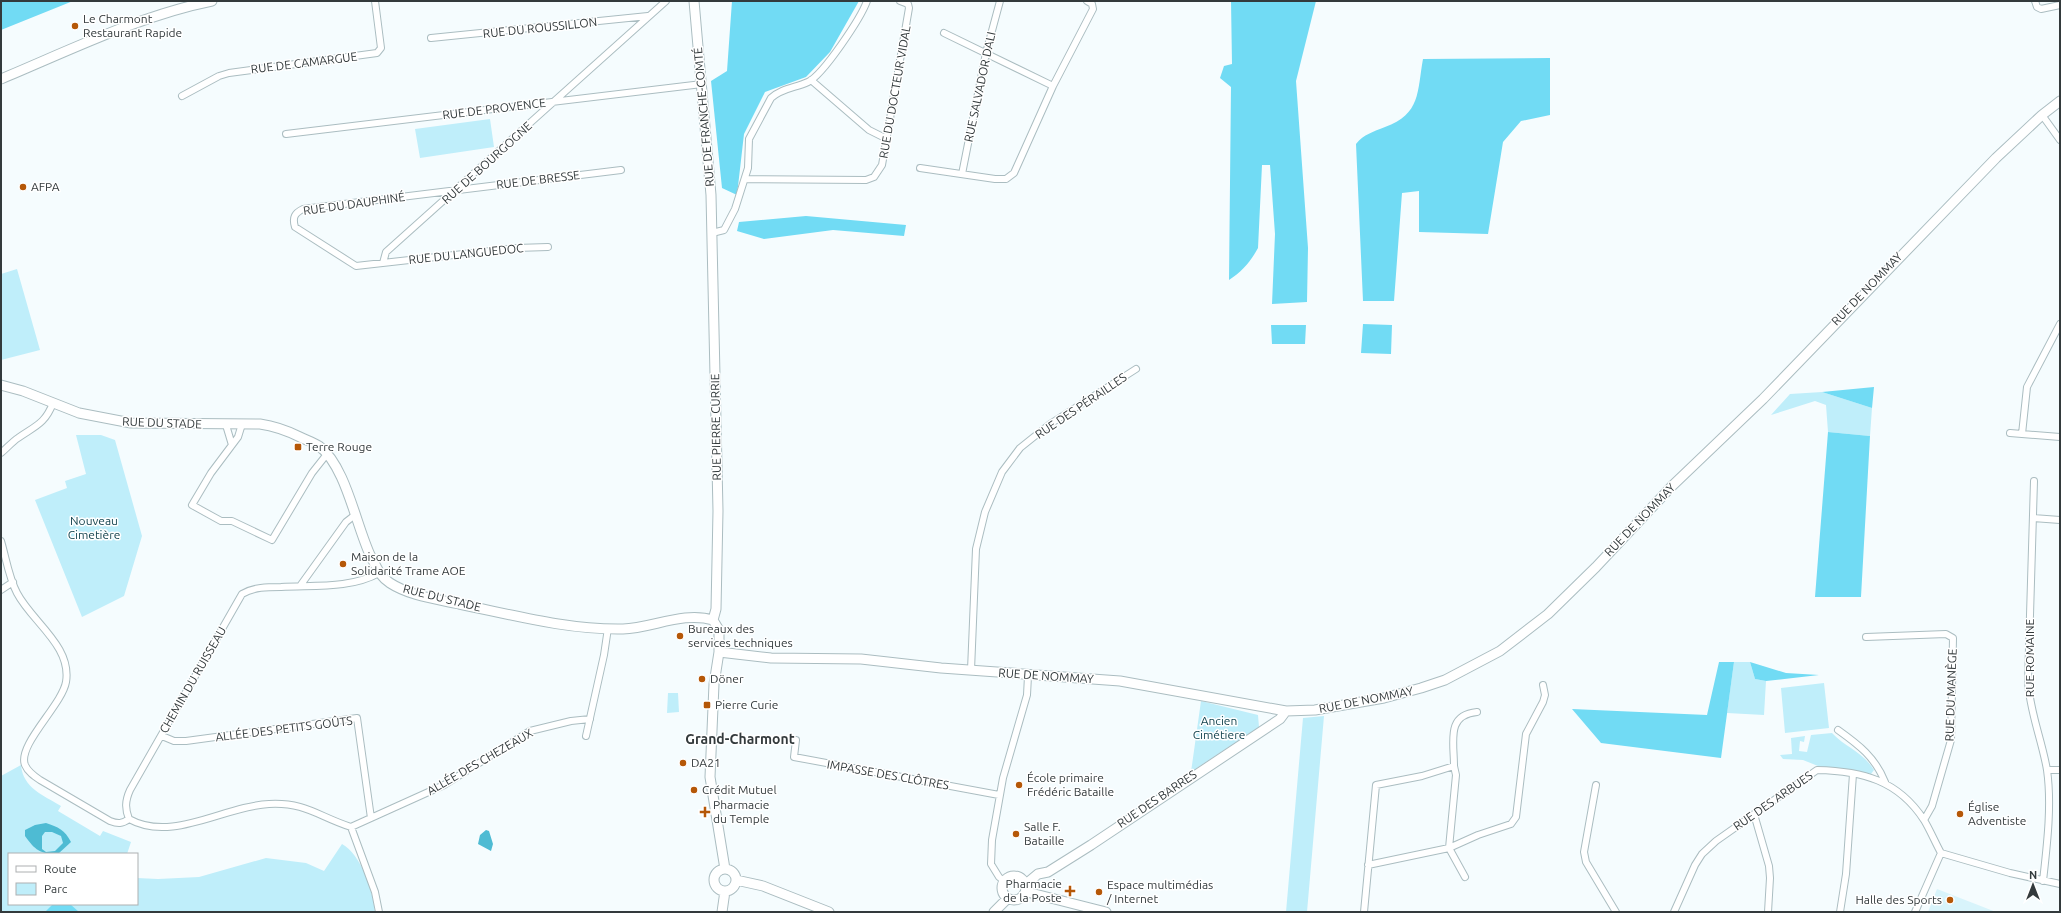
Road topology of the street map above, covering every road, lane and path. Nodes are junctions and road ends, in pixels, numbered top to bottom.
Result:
1 (212, 1) edge
2 (375, 1) edge
3 (666, 1) edge
4 (694, 1) edge
5 (867, 1) edge
6 (900, 1) edge
7 (1000, 1) edge
8 (1087, 1) edge
9 (2035, 1) edge
10 (2060, 5) edge
11 (649, 16) junction
12 (944, 33) dead end
13 (431, 38) dead end
14 (986, 53) junction
15 (1, 79) edge
16 (811, 80) junction
17 (702, 84) junction
18 (1053, 86) junction
19 (182, 96) dead end
20 (556, 101) junction
21 (2060, 101) edge
22 (2042, 115) junction
23 (286, 134) dead end
24 (887, 139) junction
25 (2060, 140) edge
26 (920, 168) dead end
27 (621, 170) dead end
28 (962, 174) junction
29 (745, 179) junction
30 (455, 190) junction
31 (712, 233) junction
32 (548, 247) dead end
33 (383, 263) junction
34 (2060, 324) edge
35 (1136, 369) dead end
36 (1, 385) edge
37 (53, 403) junction
38 (242, 424) junction
39 (226, 425) junction
40 (2010, 433) dead end
41 (2022, 434) junction
42 (2060, 437) edge
43 (232, 446) junction
44 (1, 453) edge
45 (327, 454) junction
46 (2034, 481) dead end
47 (355, 514) junction
48 (2033, 518) junction
49 (2060, 520) edge
50 (1, 541) edge
51 (379, 573) junction
52 (13, 582) junction
53 (300, 586) junction
54 (1, 590) edge
55 (713, 620) junction
56 (608, 628) junction
57 (1866, 636) dead end
58 (719, 652) junction
59 (971, 670) junction
60 (1028, 676) junction
61 (1543, 686) dead end
62 (1286, 711) junction
63 (1478, 712) dead end
64 (590, 719) junction
65 (1838, 730) dead end
66 (162, 736) junction
67 (586, 736) dead end
68 (796, 740) dead end
69 (1454, 766) junction
70 (2047, 770) junction
71 (2060, 770) edge
72 (1853, 774) junction
73 (1885, 782) junction
74 (1596, 785) dead end
75 (1000, 795) junction
76 (1754, 814) junction
77 (371, 818) junction
78 (129, 819) junction
79 (1924, 820) junction
80 (351, 826) junction
81 (1449, 848) junction
82 (1941, 853) junction
83 (1368, 865) junction
84 (725, 869) junction
85 (1465, 877) dead end
86 (736, 880) junction
87 (2043, 880) junction
88 (1004, 881) junction
89 (2060, 884) edge
90 (1027, 888) junction
91 (725, 891) junction
92 (1007, 899) junction
93 (379, 912) edge
94 (722, 912) edge
95 (828, 912) edge
96 (994, 912) edge
97 (1106, 912) edge
98 (1364, 912) edge
99 (1616, 912) edge
100 (1674, 912) edge
101 (1768, 912) edge
102 (1840, 912) edge
103 (1915, 912) edge

1 - 15 street
2 - 19 street, RUE DE CAMARGUE
3 - 11 street, RUE DE BOURGOGNE
4 - 17 street, RUE DE FRANCHE-COMTÉ
5 - 16 street
6 - 24 street, RUE DU DOCTEUR VIDAL
7 - 14 street, RUE SALVADOR DALI
8 - 18 street
9 - 10 street
11 - 13 street, RUE DU ROUSSILLON
11 - 20 street, RUE DE BOURGOGNE
12 - 14 street
14 - 18 street
14 - 28 street, RUE SALVADOR DALI
16 - 24 street
16 - 29 street
17 - 20 street, RUE DE PROVENCE
17 - 31 street, RUE DE FRANCHE-COMTÉ
18 - 28 street
20 - 23 street, RUE DE PROVENCE
20 - 30 street, RUE DE BOURGOGNE
21 - 22 street, RUE DE NOMMAY
22 - 25 street
22 - 62 street, RUE DE NOMMAY
24 - 29 street, RUE DU DOCTEUR VIDAL
26 - 28 street
27 - 30 street, RUE DE BRESSE
29 - 31 street
30 - 33 street, RUE DE BOURGOGNE
30 - 33 street, RUE DU DAUPHINÉ
31 - 55 street, RUE PIERRE CURRIE
32 - 33 street, RUE DU LANGUEDOC
34 - 41 street
35 - 59 street, RUE DES PÉRAILLES
36 - 37 street, RUE DU STADE
37 - 39 street, RUE DU STADE
37 - 44 street
38 - 39 street, RUE DU STADE
38 - 43 street
38 - 45 street, RUE DU STADE
39 - 43 street
40 - 41 street
41 - 42 street
43 - 45 street
45 - 47 street, RUE DU STADE
46 - 48 street, RUE ROMAINE
47 - 51 street, RUE DU STADE
47 - 53 street
48 - 49 street
48 - 70 street, RUE ROMAINE
50 - 52 street
51 - 53 street, CHEMIN DU RUISSEAU
51 - 56 street, RUE DU STADE
52 - 54 street
52 - 78 street
53 - 66 street, CHEMIN DU RUISSEAU
55 - 56 street, RUE DU STADE
55 - 58 street
56 - 64 street
57 - 79 street, RUE DU MANÈGE
58 - 59 street, RUE DE NOMMAY
58 - 84 street
59 - 60 street, RUE DE NOMMAY
60 - 62 street, RUE DE NOMMAY
60 - 75 street
61 - 81 street
62 - 90 street, RUE DES BARRES
63 - 69 street
64 - 67 street
64 - 77 street, ALLÉE DES CHEZEAUX
65 - 73 street
66 - 77 street, ALLÉE DES PETITS GOÛTS
66 - 78 street, CHEMIN DU RUISSEAU
68 - 75 street, IMPASSE DES CLÔTRES
69 - 81 street
69 - 83 street
70 - 71 street
70 - 87 street, RUE ROMAINE
72 - 73 street, RUE DES ARBUES
72 - 76 street, RUE DES ARBUES
72 - 102 street
73 - 79 street, RUE DES ARBUES
74 - 99 street
75 - 88 street
76 - 100 street, RUE DES ARBUES
76 - 101 street
77 - 80 street, ALLÉE DES CHEZEAUX
78 - 80 street
79 - 82 street
80 - 93 street
81 - 83 street
81 - 85 street
82 - 87 street
82 - 103 street
83 - 98 street
84 - 86 street
84 - 91 street
86 - 91 street
86 - 95 street
87 - 89 street
88 - 90 street
88 - 92 street
90 - 92 street
90 - 97 street
91 - 94 street
92 - 96 street

